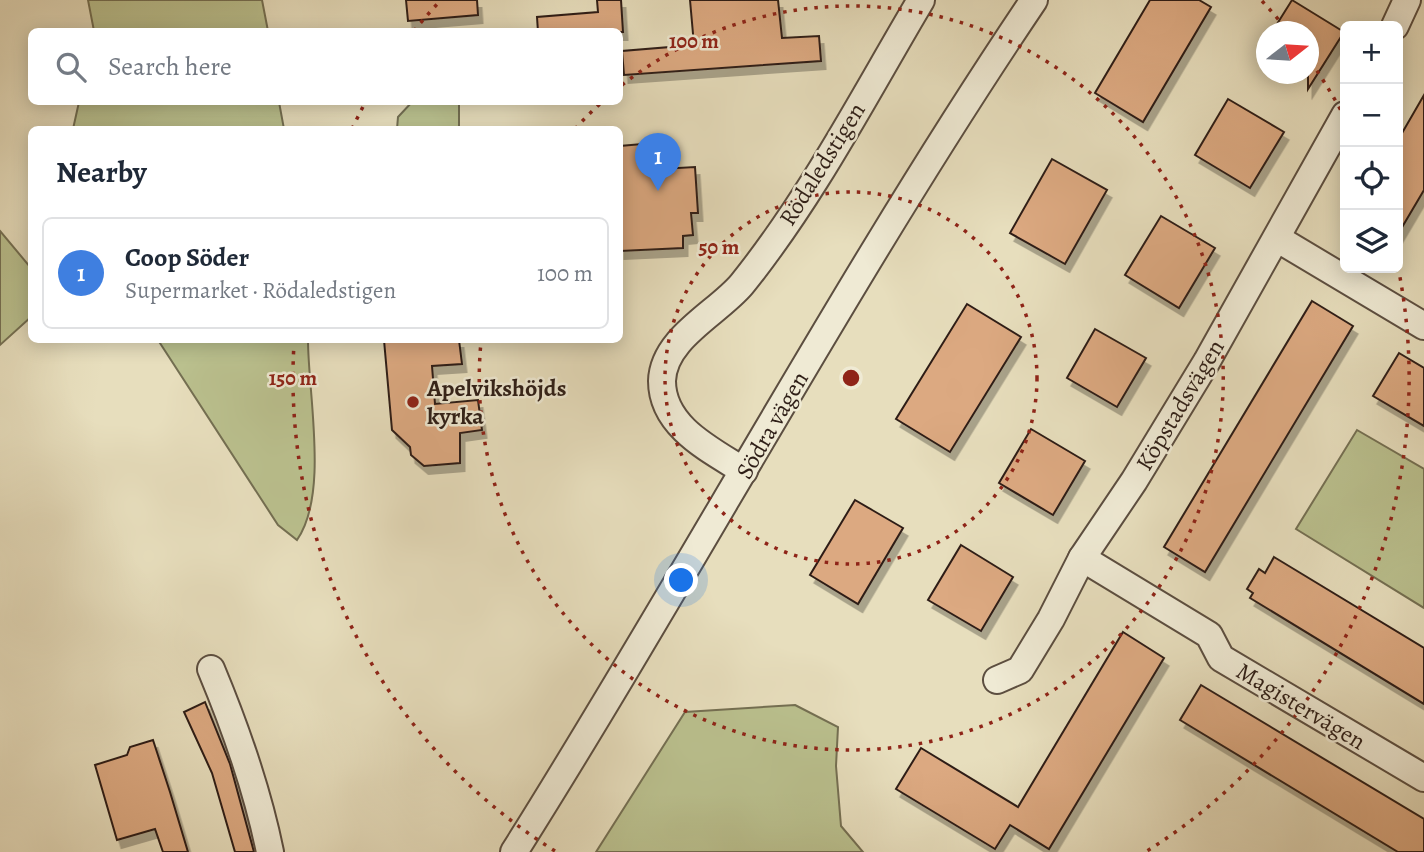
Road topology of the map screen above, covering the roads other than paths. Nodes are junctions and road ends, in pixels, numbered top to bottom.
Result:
1 (920, 0) edge
2 (1034, 0) edge
3 (1407, 0) edge
4 (1397, 21) edge
5 (1340, 124) edge
6 (1278, 239) junction
7 (1424, 326) edge
8 (744, 471) junction
9 (1082, 558) junction
10 (211, 669) dead end
11 (997, 680) dead end
12 (1424, 779) edge
13 (270, 852) edge
14 (514, 852) edge

1 - 8 street, Rödaledstigen
2 - 8 street, Södra vägen
3 - 4 street
5 - 6 street, Köpstadsvägen
6 - 7 street
6 - 9 street, Köpstadsvägen
8 - 14 street, Södra vägen
9 - 11 street, Köpstadsvägen
9 - 12 street, Magistervägen
10 - 13 street

